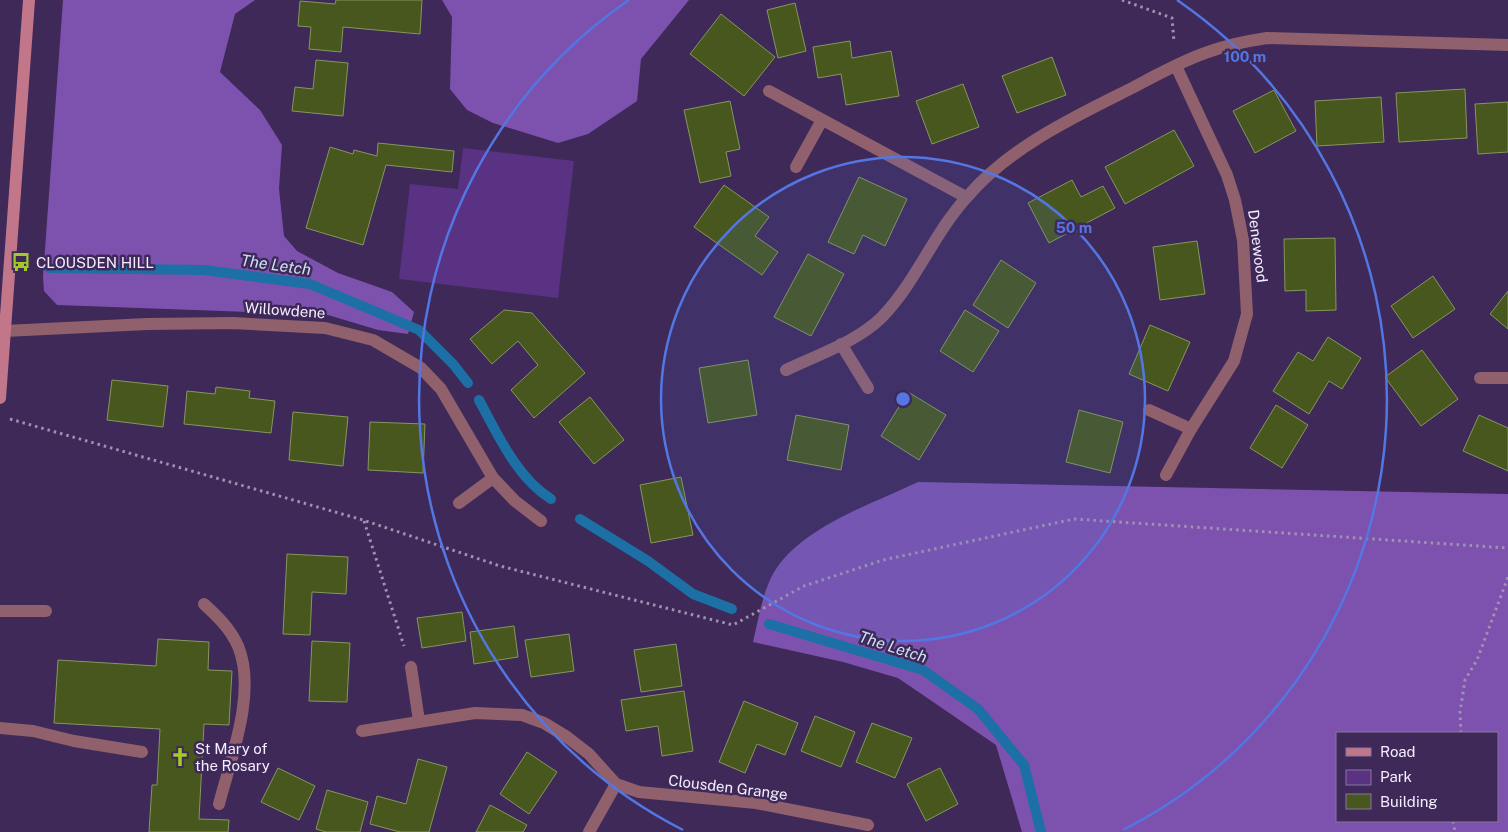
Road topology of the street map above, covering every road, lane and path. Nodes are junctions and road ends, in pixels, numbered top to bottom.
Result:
1 (28, 0) edge
2 (1122, 0) edge
3 (1508, 45) edge
4 (1176, 66) junction
5 (769, 91) dead end
6 (822, 120) junction
7 (796, 167) dead end
8 (966, 197) junction
9 (6, 331) junction
10 (841, 344) junction
11 (786, 370) dead end
12 (1480, 378) dead end
13 (1508, 378) edge
14 (868, 388) dead end
15 (0, 398) edge
16 (1149, 410) dead end
17 (10, 418) dead end
18 (1191, 429) junction
19 (1166, 475) dead end
20 (493, 478) junction
21 (459, 503) dead end
22 (364, 520) junction
23 (541, 521) dead end
24 (1508, 548) edge
25 (1508, 577) edge
26 (204, 604) dead end
27 (0, 611) edge
28 (46, 611) dead end
29 (411, 667) joint
30 (419, 721) junction
31 (0, 728) edge
32 (362, 731) dead end
33 (1461, 732) edge
34 (142, 752) dead end
35 (616, 784) junction
36 (219, 804) dead end
37 (868, 826) dead end
38 (589, 832) edge

1 - 9 main road
2 - 4 path
3 - 4 street
4 - 8 street
4 - 18 street, Denewood
5 - 6 street
6 - 7 street
6 - 8 street
8 - 10 street
9 - 15 main road
9 - 20 street, Willowdene
10 - 11 street
10 - 14 street
12 - 13 street
16 - 18 street
17 - 22 path
18 - 19 street, Denewood
20 - 21 street
20 - 23 street, Willowdene
22 - 24 path
22 - 29 path
25 - 33 path
26 - 36 street
27 - 28 street
29 - 30 street
30 - 32 street, Clousden Grange
30 - 35 street, Clousden Grange
31 - 34 street
35 - 37 street, Clousden Grange
35 - 38 street

